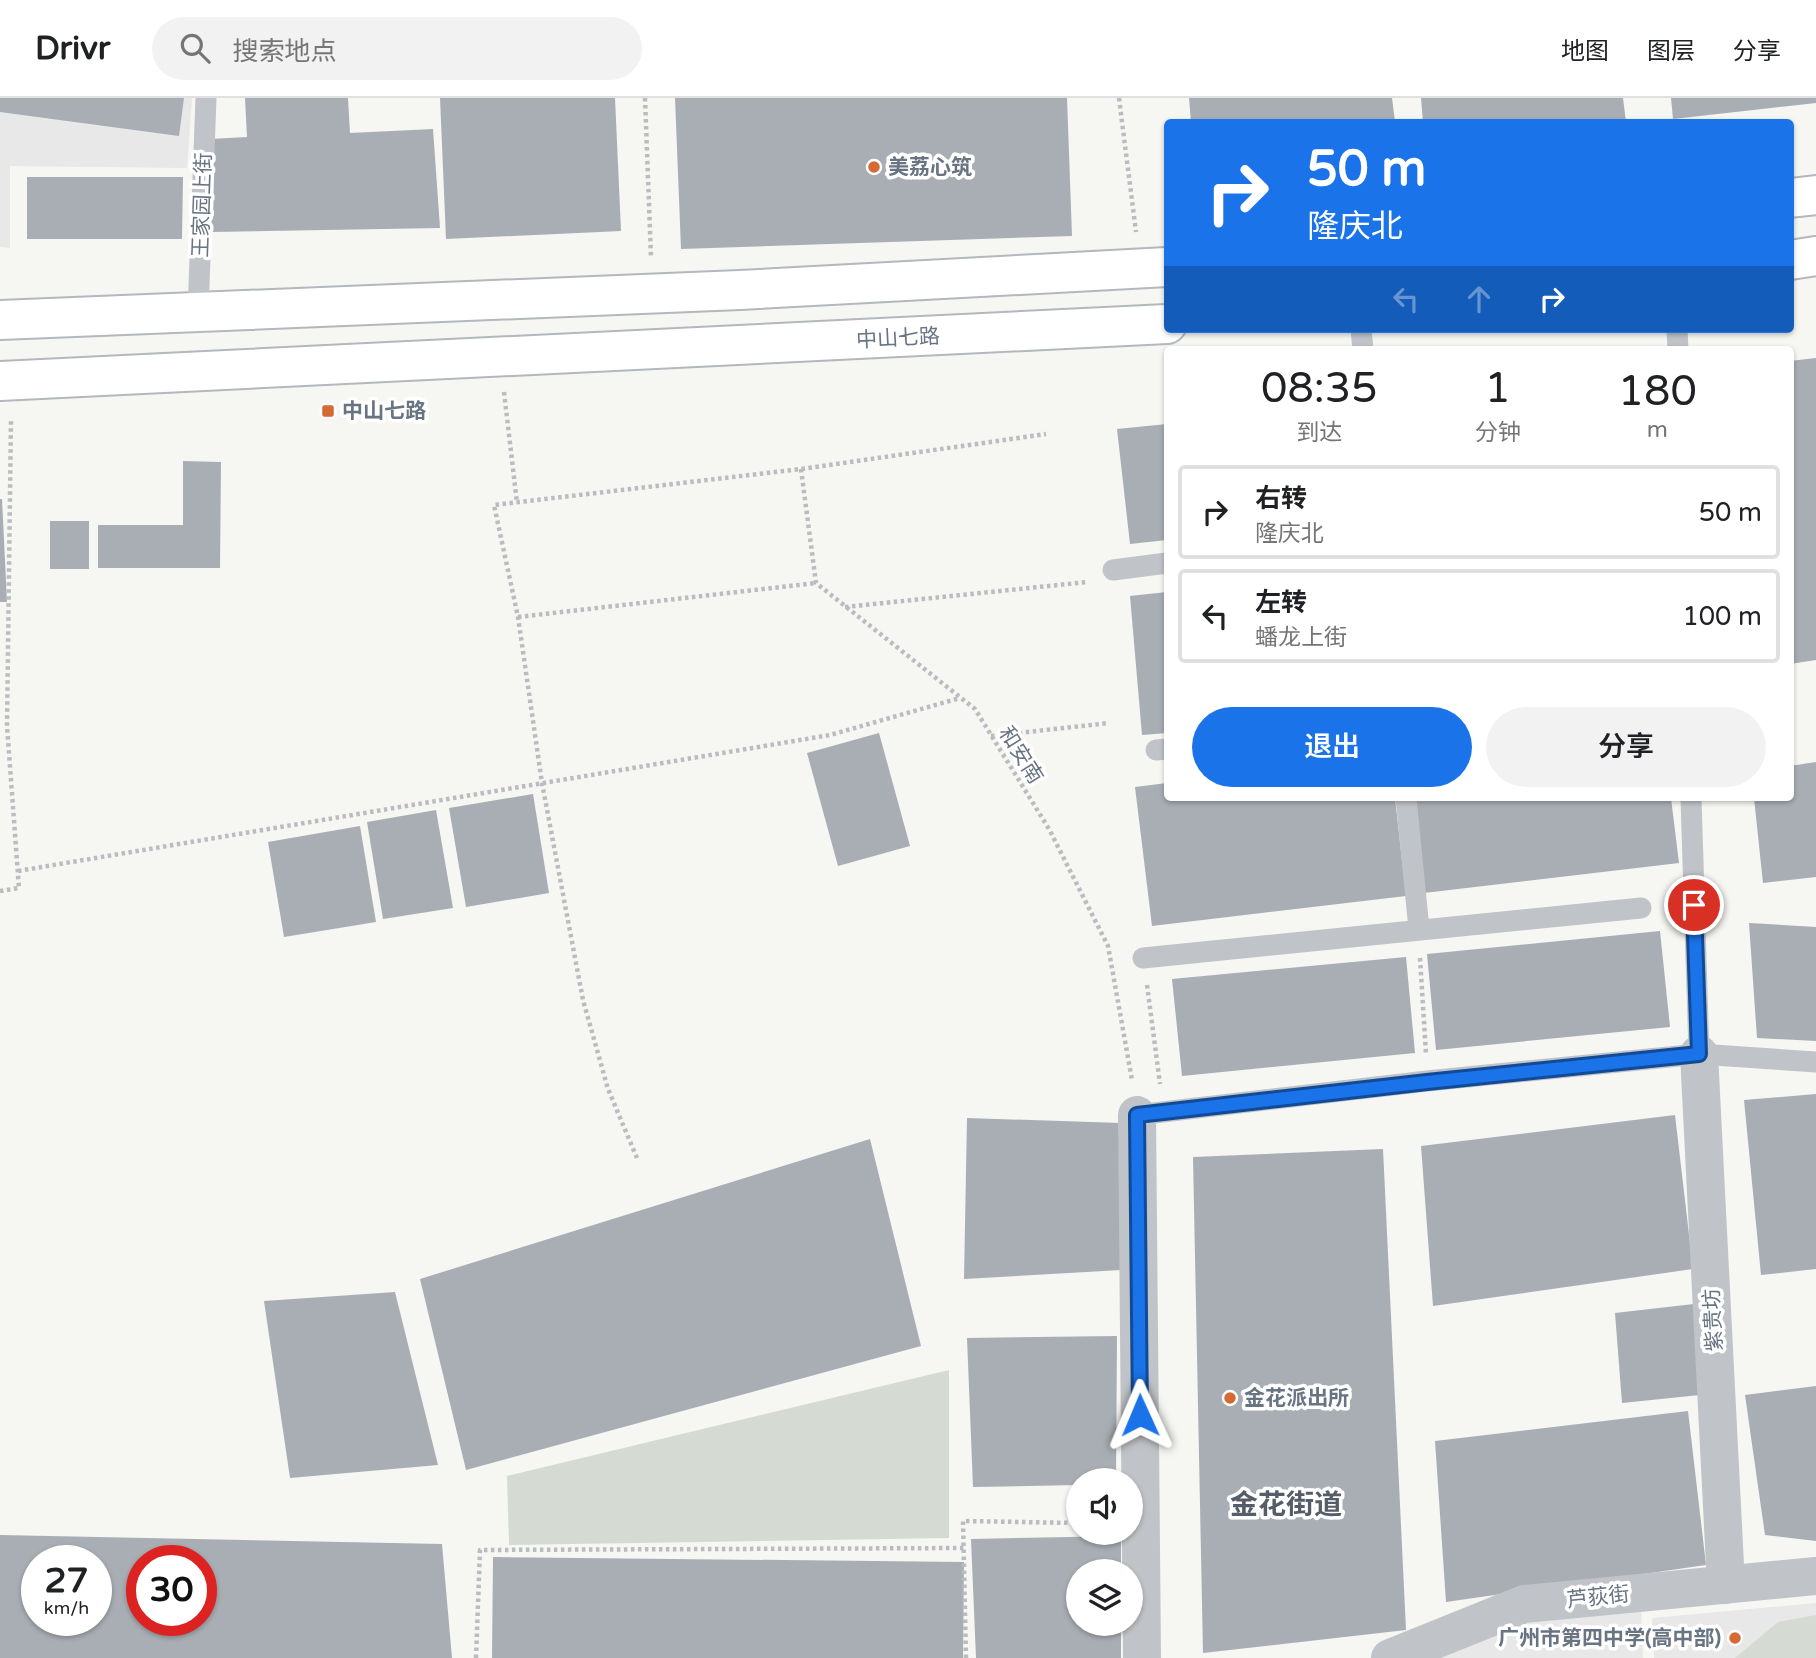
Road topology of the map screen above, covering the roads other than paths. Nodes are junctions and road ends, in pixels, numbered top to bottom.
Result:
1 (206, 98) edge
2 (1816, 195) edge
3 (1794, 198) edge
4 (1816, 256) edge
5 (1794, 259) edge
6 (1154, 268) edge
7 (198, 312) junction
8 (0, 320) edge
9 (1164, 324) edge
10 (6, 380) edge
11 (1164, 563) edge
12 (1113, 570) dead end
13 (1406, 801) edge
14 (1691, 801) edge
15 (1641, 908) dead end
16 (1419, 929) junction
17 (1143, 957) road end
18 (1699, 1054) junction
19 (1816, 1062) edge
20 (1150, 1114) joint
21 (1816, 1576) edge
22 (1726, 1585) junction
23 (1142, 1658) edge
24 (1390, 1658) edge

1 - 7 lane, 王家园上街
2 - 3 main road
4 - 5 main road
6 - 7 main road
7 - 8 main road
9 - 10 main road, 中山七路
11 - 12 lane
13 - 16 lane
14 - 18 lane
15 - 16 lane
16 - 17 lane
18 - 19 lane
18 - 20 lane
18 - 22 street, 紫贵坊
20 - 23 street
21 - 22 street, 芦荻街
22 - 24 street, 芦荻街

